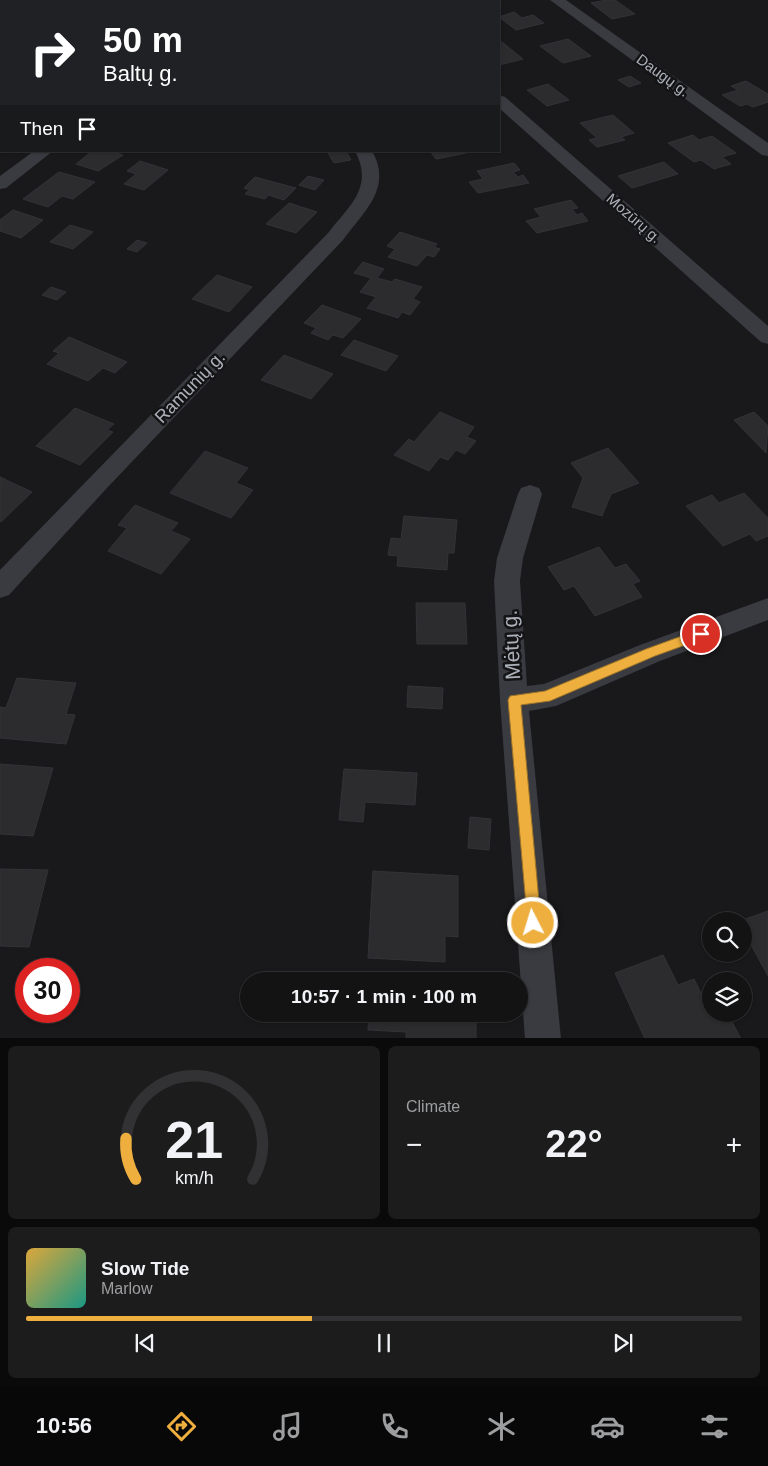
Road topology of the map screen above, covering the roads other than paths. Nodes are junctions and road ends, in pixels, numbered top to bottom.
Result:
1 (557, 0) edge
2 (500, 101) edge
3 (768, 151) edge
4 (44, 152) edge
5 (364, 152) edge
6 (0, 184) edge
7 (768, 337) edge
8 (530, 494) dead end
9 (0, 587) edge
10 (768, 609) edge
11 (514, 700) junction
12 (543, 1038) edge

1 - 3 street, Daugų g.
2 - 7 street, Mozūrų g.
4 - 6 street
5 - 9 street, Ramunių g.
8 - 11 street, Mėtų g.
10 - 11 street
11 - 12 street, Mėtų g.

